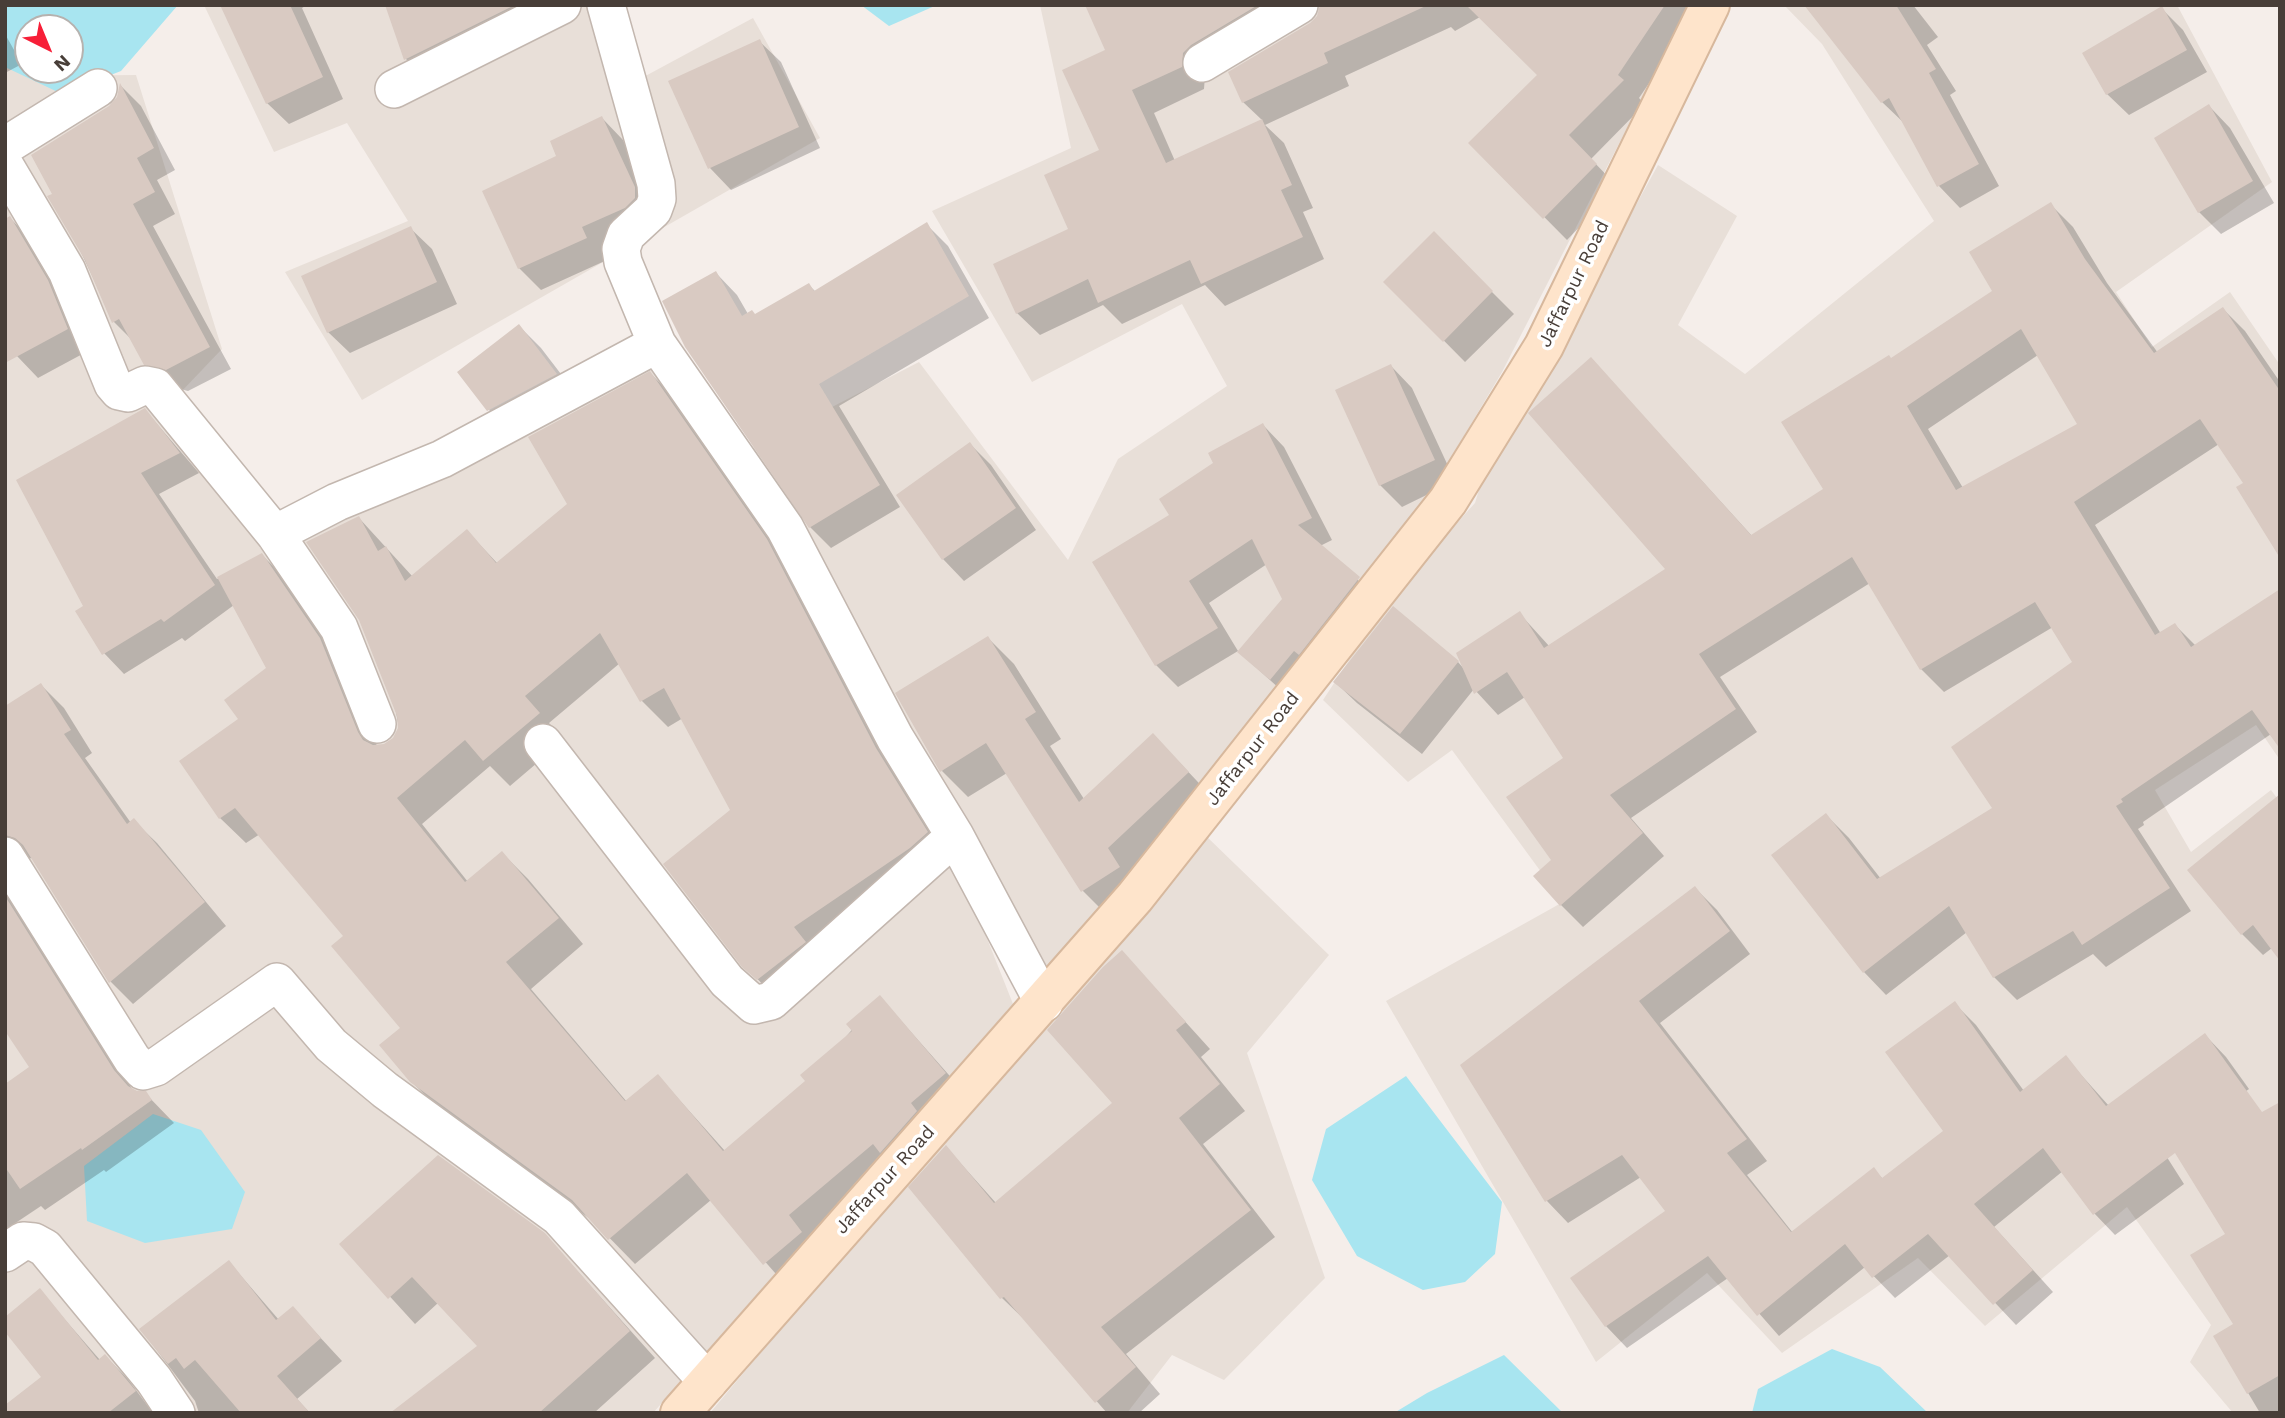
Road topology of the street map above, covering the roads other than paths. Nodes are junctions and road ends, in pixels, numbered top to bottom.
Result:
1 (562, 5) edge
2 (606, 5) edge
3 (1299, 5) edge
4 (1710, 5) edge
5 (1202, 63) dead end
6 (98, 88) dead end
7 (394, 89) dead end
8 (5, 146) edge
9 (5, 166) edge
10 (657, 344) junction
11 (275, 534) junction
12 (377, 724) dead end
13 (543, 743) dead end
14 (955, 836) junction
15 (5, 856) edge
16 (1044, 1003) junction
17 (5, 1253) edge
18 (708, 1382) junction
19 (176, 1413) edge
20 (680, 1413) edge

1 - 7 street
2 - 10 street
3 - 5 street
4 - 16 street, Jaffarpur Road
6 - 8 street
9 - 11 street
10 - 11 street
10 - 14 street
11 - 12 street
13 - 14 street
14 - 16 street
15 - 18 street
16 - 18 street, Jaffarpur Road
17 - 19 street
18 - 20 street, Jaffarpur Road

